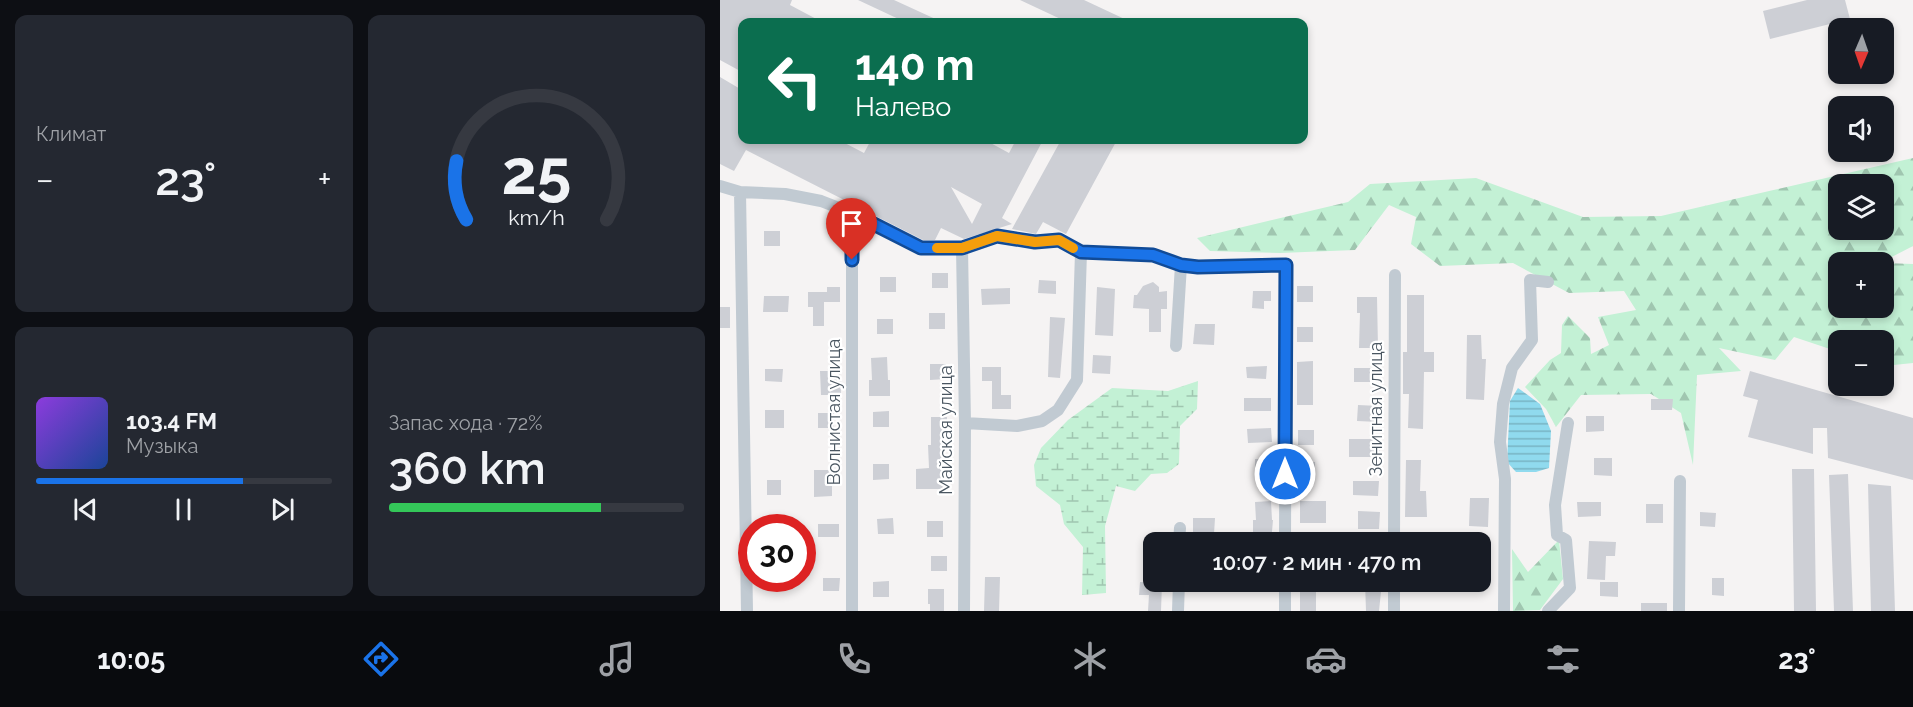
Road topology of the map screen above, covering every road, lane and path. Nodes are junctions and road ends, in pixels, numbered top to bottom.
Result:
1 (720, 186) edge
2 (740, 192) junction
3 (852, 213) junction
4 (962, 248) junction
5 (1081, 252) junction
6 (1181, 265) junction
7 (1395, 275) dead end
8 (1548, 282) dead end
9 (1176, 346) dead end
10 (965, 423) junction
11 (1568, 423) dead end
12 (1680, 482) dead end
13 (1179, 528) dead end
14 (1179, 532) edge
15 (1285, 532) edge
16 (1394, 532) edge
17 (1179, 592) edge
18 (1285, 592) edge
19 (1394, 592) edge
20 (747, 611) edge
21 (852, 611) edge
22 (964, 611) edge
23 (1178, 611) edge
24 (1285, 611) edge
25 (1394, 611) edge
26 (1504, 611) edge
27 (1548, 611) edge
28 (1679, 611) edge

1 - 2 street
2 - 3 street
2 - 20 street
3 - 4 street
3 - 21 street, Волнистая улица
4 - 5 street
4 - 10 street, Майская улица
5 - 6 street
5 - 10 street
6 - 9 street
6 - 15 street
7 - 16 street, Зенитная улица
8 - 26 street
10 - 22 street, Майская улица
11 - 27 street
12 - 28 street
13 - 14 street
17 - 23 street
18 - 24 street
19 - 25 street

